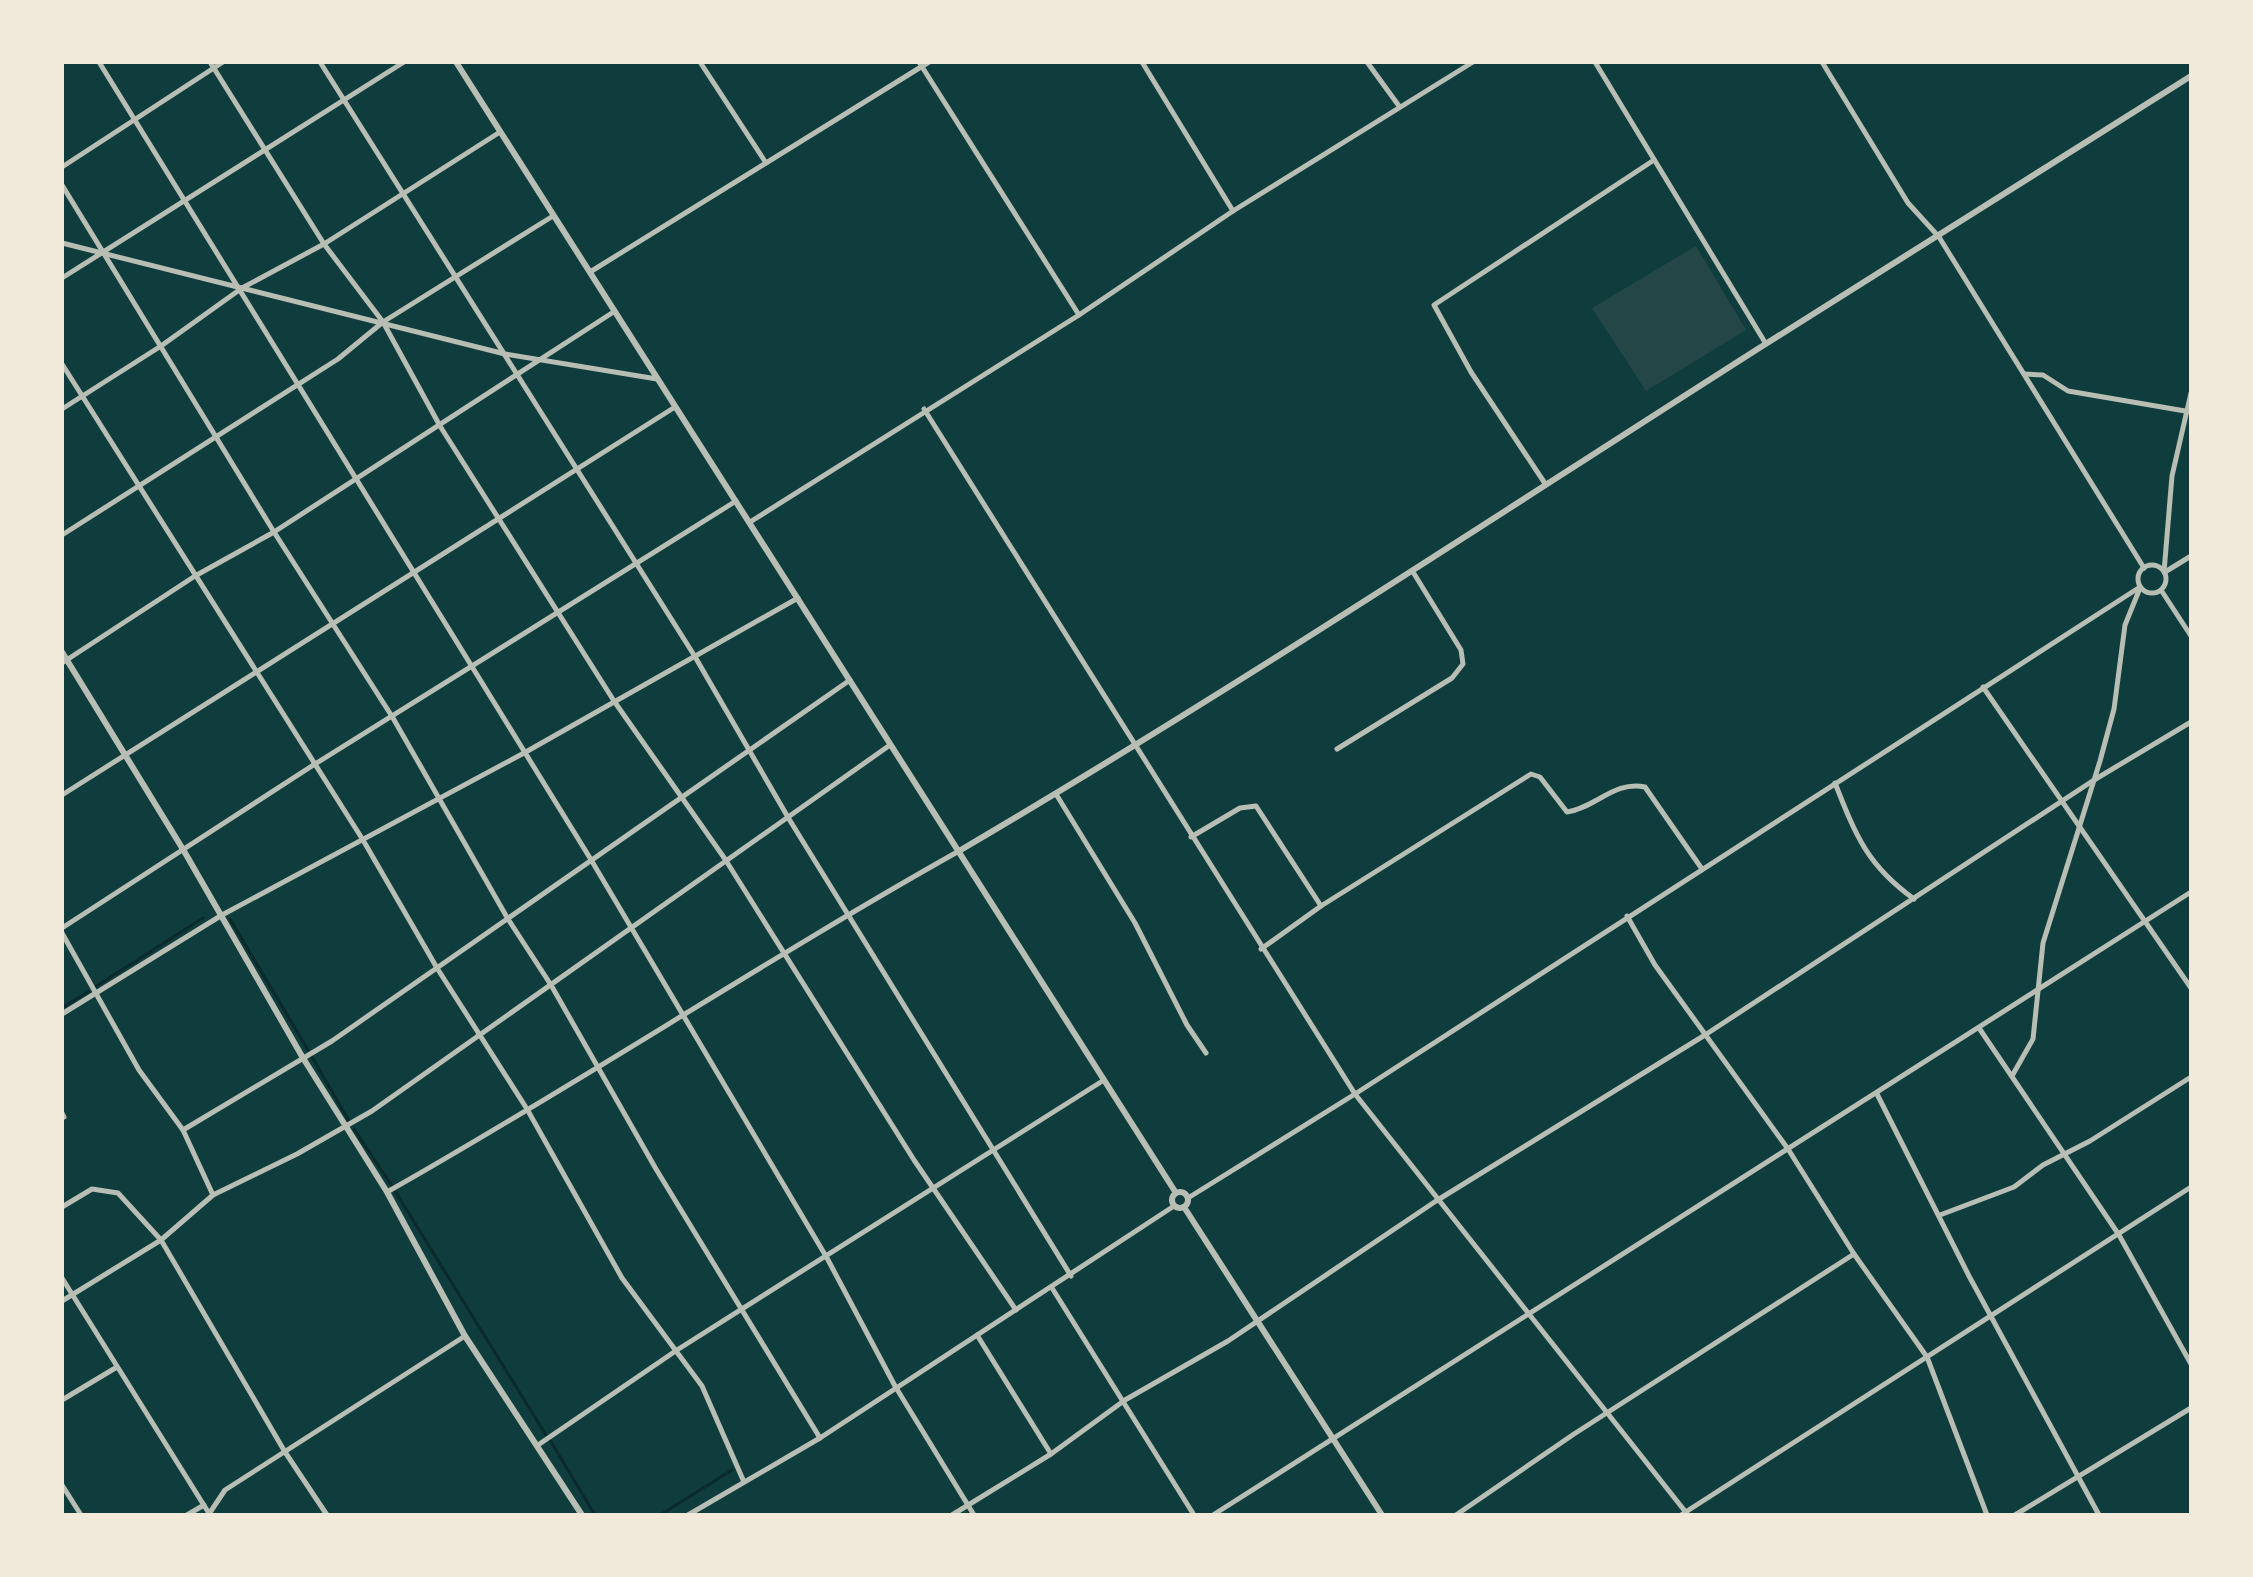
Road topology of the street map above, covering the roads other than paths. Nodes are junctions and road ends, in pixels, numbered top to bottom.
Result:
1 (99, 62) edge
2 (223, 62) edge
3 (320, 62) edge
4 (404, 62) edge
5 (456, 62) edge
6 (700, 62) edge
7 (929, 62) edge
8 (1142, 62) edge
9 (1367, 62) edge
10 (1473, 62) edge
11 (1595, 62) edge
12 (1822, 62) edge
13 (920, 64) edge
14 (212, 65) edge
15 (2191, 76) edge
16 (344, 99) junction
17 (1399, 106) junction
18 (137, 119) junction
19 (500, 132) junction
20 (265, 151) junction
21 (1654, 160) junction
22 (766, 163) junction
23 (62, 167) edge
24 (62, 185) edge
25 (402, 194) junction
26 (187, 199) junction
27 (1233, 211) junction
28 (553, 216) junction
29 (1939, 237) junction
30 (62, 243) edge
31 (324, 244) junction
32 (102, 253) junction
33 (590, 272) junction
34 (62, 278) edge
35 (457, 278) junction
36 (242, 288) junction
37 (615, 311) junction
38 (1079, 315) junction
39 (383, 322) junction
40 (1766, 344) junction
41 (161, 346) junction
42 (505, 354) junction
43 (543, 360) junction
44 (62, 364) edge
45 (2023, 374) junction
46 (519, 375) junction
47 (657, 379) junction
48 (296, 384) junction
49 (2191, 393) edge
50 (83, 396) junction
51 (675, 407) junction
52 (62, 409) edge
53 (924, 409) junction
54 (2189, 411) edge
55 (440, 426) junction
56 (215, 437) junction
57 (578, 470) junction
58 (355, 479) junction
59 (1546, 485) junction
60 (140, 487) junction
61 (736, 501) junction
62 (500, 519) junction
63 (750, 522) junction
64 (274, 532) junction
65 (62, 535) edge
66 (2191, 556) edge
67 (635, 564) junction
68 (2144, 568) junction
69 (1413, 572) junction
70 (2164, 572) junction
71 (414, 573) junction
72 (195, 576) junction
73 (2140, 587) junction
74 (2161, 590) junction
75 (798, 598) junction
76 (558, 613) junction
77 (333, 624) junction
78 (2191, 636) edge
79 (62, 652) edge
80 (694, 655) junction
81 (64, 661) edge
82 (471, 668) junction
83 (258, 671) junction
84 (851, 680) junction
85 (1983, 687) junction
86 (614, 701) junction
87 (393, 718) junction
88 (2191, 722) edge
89 (890, 745) junction
90 (1135, 747) junction
91 (748, 748) junction
92 (1337, 749) dead end
93 (524, 753) junction
94 (125, 754) junction
95 (315, 764) junction
96 (2094, 780) junction
97 (1835, 783) junction
98 (1056, 794) junction
99 (62, 795) edge
100 (682, 796) junction
101 (440, 798) junction
102 (2061, 803) junction
103 (789, 819) junction
104 (2080, 831) junction
105 (1191, 837) junction
106 (363, 840) junction
107 (184, 851) junction
108 (959, 851) junction
109 (590, 858) junction
110 (725, 859) junction
111 (1702, 869) junction
112 (2191, 892) edge
113 (1914, 899) junction
114 (1321, 906) junction
115 (849, 913) junction
116 (222, 915) junction
117 (1627, 916) junction
118 (508, 919) junction
119 (2146, 923) junction
120 (631, 928) junction
121 (62, 930) edge
122 (1261, 949) junction
123 (784, 954) junction
124 (437, 968) junction
125 (551, 985) junction
126 (2191, 988) edge
127 (2037, 990) junction
128 (96, 994) junction
129 (683, 1013) junction
130 (62, 1014) edge
131 (1979, 1028) junction
132 (479, 1033) junction
133 (1705, 1035) junction
134 (1206, 1053) dead end
135 (303, 1058) junction
136 (600, 1068) junction
137 (2012, 1076) junction
138 (2191, 1077) edge
139 (1104, 1080) junction
140 (1355, 1094) junction
141 (1877, 1094) junction
142 (527, 1109) junction
143 (347, 1128) junction
144 (183, 1130) junction
145 (1788, 1149) junction
146 (994, 1150) junction
147 (2064, 1153) junction
148 (2191, 1187) edge
149 (935, 1189) junction
150 (387, 1192) junction
151 (1176, 1193) junction
152 (213, 1195) junction
153 (1188, 1198) junction
154 (1436, 1201) junction
155 (1174, 1206) junction
156 (62, 1207) edge
157 (1184, 1207) junction
158 (1940, 1215) junction
159 (2119, 1235) junction
160 (161, 1240) junction
161 (1854, 1254) junction
162 (827, 1258) junction
163 (1071, 1276) junction
164 (62, 1278) edge
165 (1052, 1288) junction
166 (73, 1294) junction
167 (62, 1301) edge
168 (744, 1310) junction
169 (1016, 1310) junction
170 (1526, 1314) junction
171 (1990, 1317) junction
172 (1259, 1320) junction
173 (977, 1335) junction
174 (465, 1336) junction
175 (677, 1350) junction
176 (1927, 1357) junction
177 (2191, 1364) edge
178 (117, 1367) junction
179 (895, 1386) junction
180 (62, 1400) edge
181 (1125, 1400) junction
182 (2191, 1408) edge
183 (1607, 1413) junction
184 (1331, 1437) junction
185 (820, 1438) junction
186 (538, 1445) junction
187 (285, 1452) junction
188 (1051, 1454) junction
189 (2077, 1479) junction
190 (744, 1482) junction
191 (62, 1485) edge
192 (968, 1504) junction
193 (204, 1505) junction
194 (210, 1514) edge
195 (1685, 1514) edge
196 (81, 1515) edge
197 (187, 1515) edge
198 (327, 1515) edge
199 (582, 1515) edge
200 (688, 1515) edge
201 (952, 1515) edge
202 (974, 1515) edge
203 (1194, 1515) edge
204 (1213, 1515) edge
205 (1382, 1515) edge
206 (1456, 1515) edge
207 (1987, 1515) edge
208 (2015, 1515) edge
209 (2099, 1515) edge

1 - 18 street
2 - 14 street
3 - 16 street
4 - 16 street
5 - 19 street
6 - 22 street
7 - 13 street
8 - 27 street
9 - 17 street
10 - 17 street
11 - 21 street
12 - 29 street
13 - 22 street
13 - 38 street
14 - 18 street
14 - 20 street
15 - 29 street
16 - 20 street
16 - 25 street
17 - 27 street
18 - 23 street
18 - 26 street
19 - 25 street
19 - 28 street
20 - 26 street
20 - 31 street
21 - 40 street
21 - 59 street
22 - 33 street
24 - 32 street
25 - 31 street
25 - 35 street
26 - 32 street
26 - 36 street
27 - 38 street
28 - 33 street
28 - 35 street
29 - 40 street
29 - 45 street
30 - 32 street
31 - 36 street
31 - 39 street
32 - 34 street
32 - 36 street
32 - 41 street
33 - 37 street
35 - 39 street
35 - 42 street
36 - 39 street
36 - 41 street
36 - 48 street
37 - 43 street
37 - 47 street
38 - 53 street
39 - 42 street
39 - 48 street
39 - 55 street
40 - 59 street
41 - 50 street
41 - 56 street
42 - 43 street
42 - 46 street
43 - 46 street
43 - 47 street
44 - 50 street
45 - 54 street
45 - 68 street
46 - 55 street
46 - 57 street
47 - 51 street
48 - 56 street
48 - 58 street
49 - 54 street
50 - 52 street
50 - 60 street
51 - 57 street
51 - 61 street
53 - 63 street
53 - 90 street
54 - 70 street
55 - 58 street
55 - 62 street
56 - 60 street
56 - 64 street
57 - 62 street
57 - 67 street
58 - 64 street
58 - 71 street
59 - 69 street
60 - 65 street
60 - 72 street
61 - 63 street
61 - 67 street
62 - 71 street
62 - 76 street
63 - 75 street
64 - 72 street
64 - 77 street
66 - 70 street
67 - 76 street
67 - 80 street
68 - 70 street
68 - 73 street
69 - 90 street
69 - 92 street
70 - 74 street
71 - 77 street
71 - 82 street
72 - 81 street
72 - 83 street
73 - 74 street
73 - 85 street
73 - 96 street
74 - 78 street
75 - 80 street
75 - 84 street
76 - 82 street
76 - 86 street
77 - 83 street
77 - 87 street
79 - 81 street
80 - 86 street
80 - 91 street
81 - 94 street
82 - 87 street
82 - 93 street
83 - 94 street
83 - 95 street
84 - 89 street
84 - 91 street
85 - 97 street
85 - 102 street
86 - 93 street
86 - 100 street
87 - 95 street
87 - 101 street
88 - 96 street
89 - 103 street
89 - 108 street
90 - 98 street
90 - 105 street
91 - 100 street
91 - 103 street
93 - 101 street
93 - 109 street
94 - 99 street
94 - 107 street
95 - 106 street
95 - 107 street
96 - 102 street
96 - 104 street
97 - 111 street
97 - 113 street
98 - 108 street
98 - 134 street
100 - 109 street
100 - 110 street
101 - 106 street
101 - 118 street
102 - 104 street
102 - 113 street
103 - 110 street
103 - 115 street
104 - 119 street
104 - 127 street
105 - 114 street
105 - 122 street
106 - 116 street
106 - 124 street
107 - 116 street
107 - 121 street
108 - 115 street
108 - 139 street
109 - 118 street
109 - 120 street
110 - 120 street
110 - 123 street
111 - 114 street
111 - 117 street
112 - 119 street
113 - 133 street
114 - 122 street
115 - 123 street
115 - 146 street
116 - 128 street
116 - 135 street
117 - 133 street
117 - 140 street
118 - 124 street
118 - 125 street
119 - 126 street
119 - 127 street
120 - 125 street
120 - 129 street
121 - 128 street
122 - 140 street
123 - 129 street
123 - 149 street
124 - 132 street
124 - 135 street
125 - 132 street
125 - 136 street
127 - 131 street
127 - 137 street
128 - 130 street
128 - 144 street
129 - 136 street
129 - 162 street
131 - 137 street
131 - 141 street
132 - 142 street
132 - 143 street
133 - 145 street
133 - 154 street
135 - 143 street
135 - 144 street
136 - 142 street
136 - 168 street
137 - 147 street
138 - 147 street
139 - 146 street
139 - 151 street
140 - 153 street
140 - 154 street
141 - 145 street
141 - 158 street
142 - 150 street
142 - 175 street
143 - 150 street
143 - 152 street
144 - 152 street
145 - 161 street
145 - 170 street
146 - 149 street
146 - 163 street
147 - 158 street
147 - 159 street
148 - 159 street
149 - 162 street
149 - 169 street
150 - 174 street
151 - 153 street
151 - 155 street
152 - 160 street
153 - 157 street
154 - 170 street
154 - 172 street
155 - 157 street
155 - 163 street
156 - 160 street
157 - 172 street
158 - 171 street
159 - 171 street
159 - 177 street
160 - 166 street
160 - 187 street
161 - 176 street
161 - 183 street
162 - 168 street
162 - 179 street
163 - 165 street
164 - 166 street
165 - 169 street
165 - 181 street
166 - 167 street
166 - 178 street
168 - 175 street
168 - 185 street
169 - 173 street
170 - 183 street
170 - 184 street
171 - 176 street
171 - 189 street
172 - 181 street
172 - 184 street
173 - 179 street
173 - 188 street
174 - 186 street
174 - 187 street
175 - 186 street
175 - 190 street
176 - 195 street
176 - 207 street
178 - 180 street
178 - 193 street
179 - 185 street
179 - 192 street
181 - 188 street
181 - 203 street
182 - 189 street
183 - 195 street
183 - 206 street
184 - 204 street
184 - 205 street
185 - 190 street
186 - 199 street
187 - 194 street
187 - 198 street
188 - 192 street
189 - 208 street
189 - 209 street
190 - 200 street
191 - 196 street
192 - 201 street
192 - 202 street
193 - 194 street
193 - 197 street

